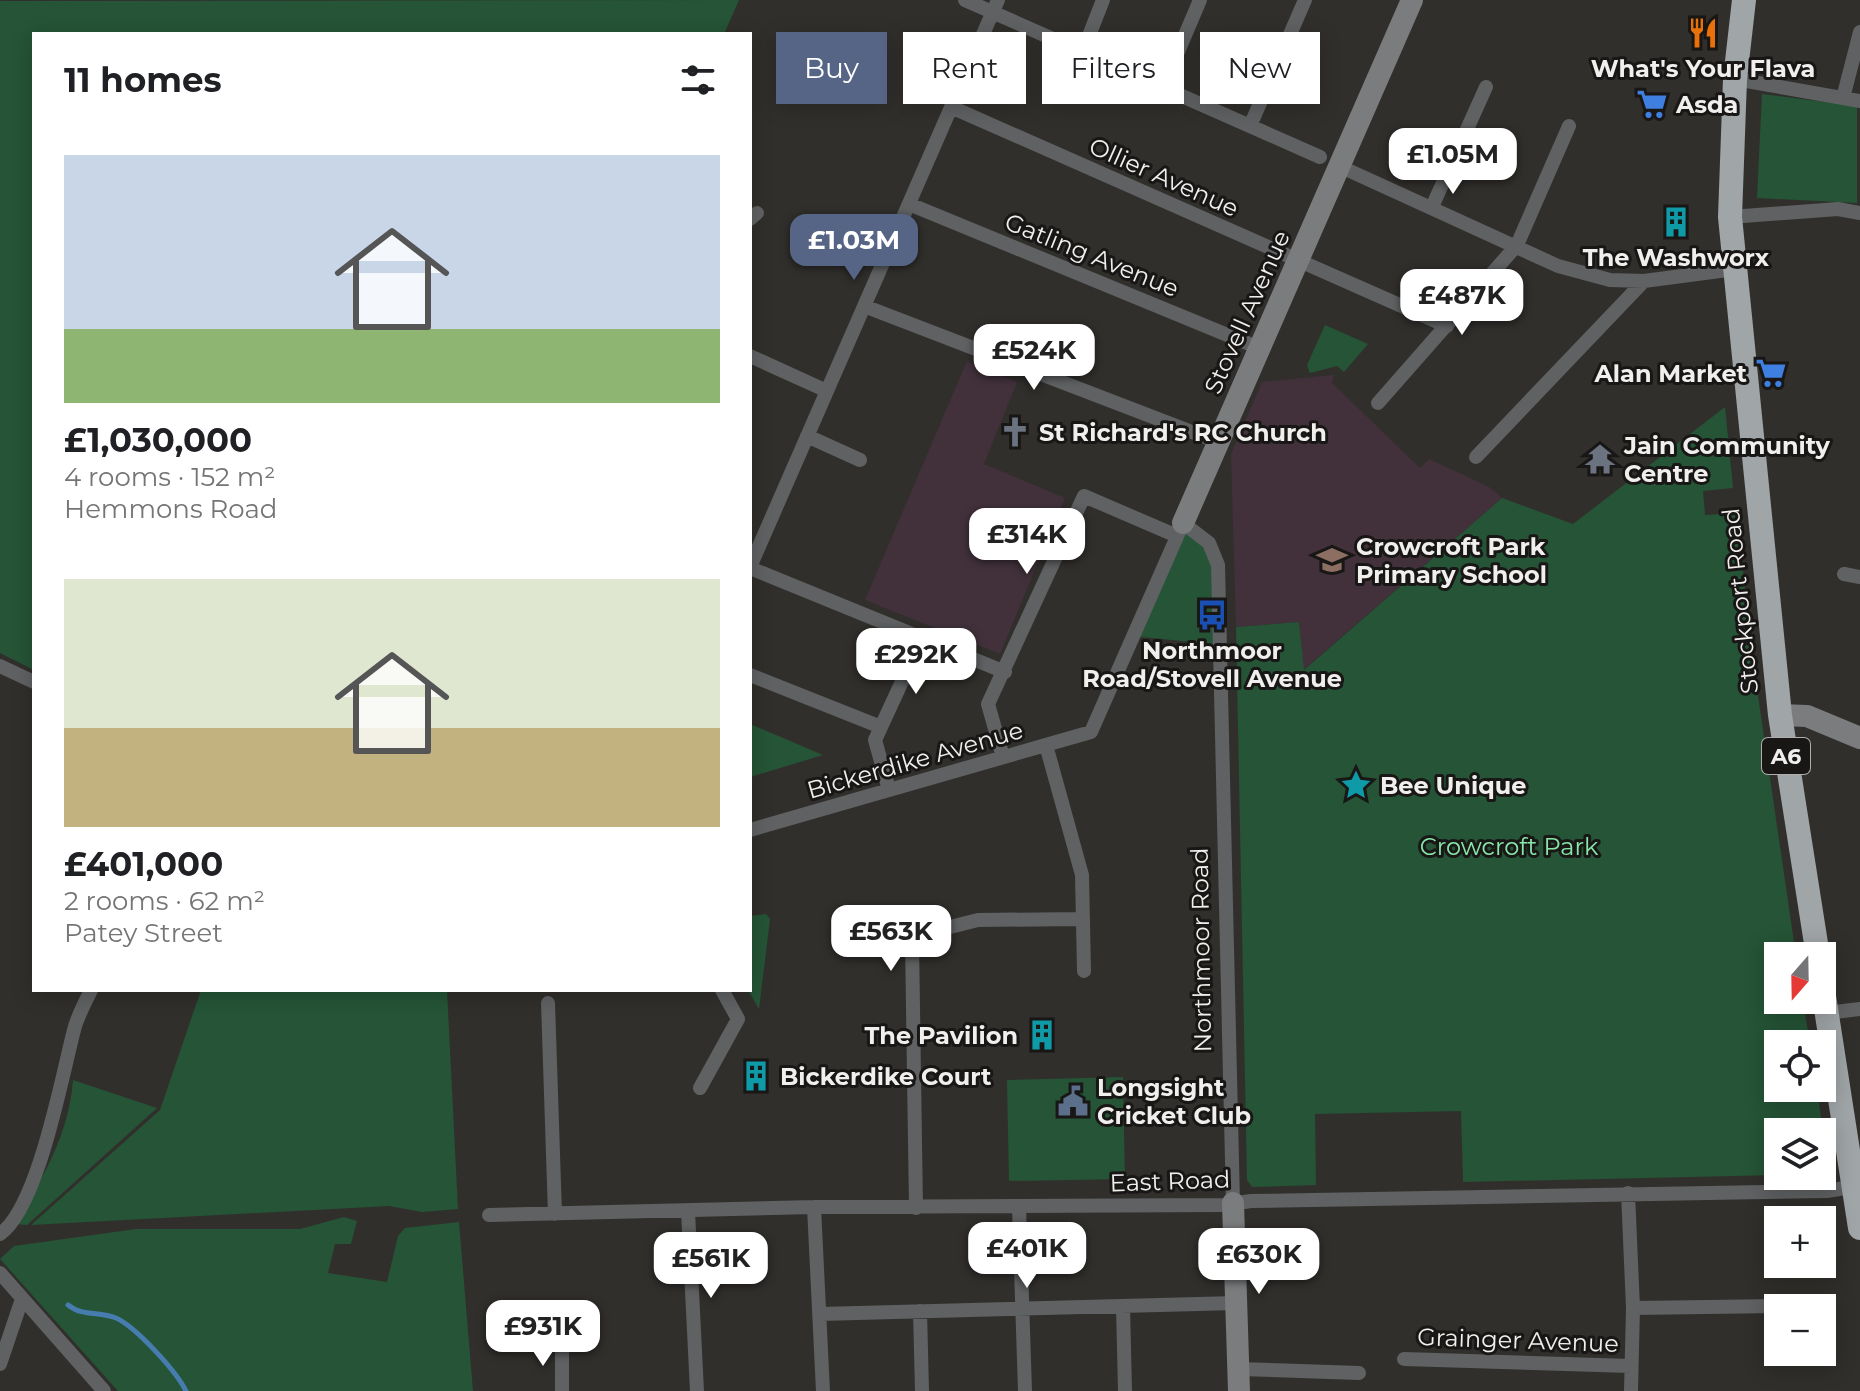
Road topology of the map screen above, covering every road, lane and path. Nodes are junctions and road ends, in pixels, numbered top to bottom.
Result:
1 (965, 0) edge
2 (1103, 0) edge
3 (1200, 0) edge
4 (1305, 0) edge
5 (1412, 0) edge
6 (1744, 0) edge
7 (995, 6) edge
8 (1046, 32) edge
9 (1090, 32) edge
10 (1860, 32) edge
11 (1184, 38) edge
12 (1735, 79) junction
13 (1486, 87) dead end
14 (1184, 96) edge
15 (1843, 98) junction
16 (1860, 101) edge
17 (951, 107) junction
18 (1250, 126) junction
19 (1569, 126) dead end
20 (1330, 161) junction
21 (909, 204) junction
22 (1432, 207) junction
23 (1860, 213) edge
24 (1730, 217) junction
25 (1517, 245) junction
26 (1298, 260) junction
27 (1735, 269) junction
28 (1644, 281) junction
29 (864, 306) junction
30 (1447, 326) junction
31 (1259, 348) junction
32 (752, 357) edge
33 (827, 391) junction
34 (1378, 403) dead end
35 (807, 436) junction
36 (1218, 442) junction
37 (1476, 457) dead end
38 (860, 460) dead end
39 (1180, 530) junction
40 (752, 563) edge
41 (752, 569) edge
42 (1844, 574) dead end
43 (1860, 577) edge
44 (923, 636) junction
45 (0, 666) edge
46 (1005, 672) junction
47 (752, 676) edge
48 (32, 681) edge
49 (1780, 715) junction
50 (881, 727) junction
51 (1091, 732) joint
52 (1860, 738) edge
53 (1046, 745) junction
54 (1003, 757) junction
55 (889, 790) junction
56 (752, 829) edge
57 (1083, 919) junction
58 (1816, 942) edge
59 (1084, 971) dead end
60 (90, 992) edge
61 (723, 992) edge
62 (548, 1003) dead end
63 (1860, 1009) edge
64 (1836, 1012) edge
65 (1827, 1014) edge
66 (700, 1088) dead end
67 (1851, 1187) junction
68 (1628, 1193) junction
69 (1233, 1203) junction
70 (814, 1207) junction
71 (1019, 1207) junction
72 (916, 1208) junction
73 (688, 1211) junction
74 (555, 1214) junction
75 (489, 1215) dead end
76 (1860, 1228) edge
77 (0, 1234) edge
78 (0, 1273) edge
79 (22, 1299) junction
80 (1236, 1303) junction
81 (1123, 1306) junction
82 (1764, 1306) edge
83 (1633, 1308) junction
84 (1023, 1309) junction
85 (920, 1311) junction
86 (820, 1314) junction
87 (562, 1344) dead end
88 (1404, 1359) dead end
89 (0, 1364) edge
90 (1631, 1366) junction
91 (1359, 1373) dead end
92 (1239, 1380) edge
93 (104, 1391) edge
94 (562, 1391) edge
95 (697, 1391) edge
96 (823, 1391) edge
97 (922, 1391) edge
98 (1025, 1391) edge
99 (1125, 1391) edge
100 (1631, 1391) edge

1 - 7 street
2 - 9 street
3 - 11 street
4 - 18 street
5 - 20 street, Stovell Avenue
6 - 12 highway, Stockport Road / A6
7 - 8 street
7 - 17 street
10 - 15 street
12 - 15 street
12 - 24 highway, Stockport Road / A6
13 - 22 street
14 - 18 street
15 - 16 street
17 - 21 street
17 - 26 street, Ollier Avenue
18 - 20 street
19 - 25 street
20 - 22 street
20 - 26 street, Stovell Avenue
21 - 29 street
21 - 31 street, Gatling Avenue
22 - 25 street
23 - 24 street
24 - 27 highway, Stockport Road / A6
25 - 28 street
25 - 30 street
26 - 30 street, Ollier Avenue
26 - 31 street, Stovell Avenue
27 - 28 street
27 - 49 highway, Stockport Road / A6
28 - 37 street
29 - 33 street
29 - 36 street
30 - 34 street
31 - 36 street, Stovell Avenue
32 - 33 street
33 - 35 street
35 - 38 street
35 - 40 street
36 - 39 street, Stovell Avenue
39 - 46 street, Northmoor Road
39 - 51 street, Stovell Avenue
39 - 69 street, Northmoor Road
41 - 44 street
42 - 43 street
44 - 46 street
44 - 50 street
45 - 48 street
46 - 54 street
47 - 50 street
49 - 52 street
49 - 58 highway, Stockport Road / A6
50 - 55 street
51 - 53 street, Bickerdike Avenue
53 - 54 street, Bickerdike Avenue
53 - 57 street
54 - 55 street, Bickerdike Avenue
55 - 56 street, Bickerdike Avenue
57 - 59 street
57 - 72 street
60 - 77 street
61 - 66 street
62 - 74 street
63 - 64 street
65 - 67 highway
67 - 68 street, East Road
67 - 76 highway
68 - 69 street, East Road
68 - 83 street
69 - 71 street, East Road
69 - 80 street, Northmoor Road
70 - 72 street, East Road
70 - 73 street, East Road
70 - 86 street
71 - 72 street, East Road
71 - 84 street
73 - 74 street, East Road
73 - 95 street
74 - 75 street, East Road
78 - 79 street
79 - 89 street
79 - 93 street
80 - 81 street
80 - 92 street, Northmoor Road
81 - 84 street
81 - 99 street
82 - 83 street
83 - 90 street
84 - 85 street
84 - 98 street
85 - 86 street
85 - 97 street
86 - 96 street
87 - 94 street
88 - 90 street, Grainger Avenue
90 - 100 street
91 - 92 street

